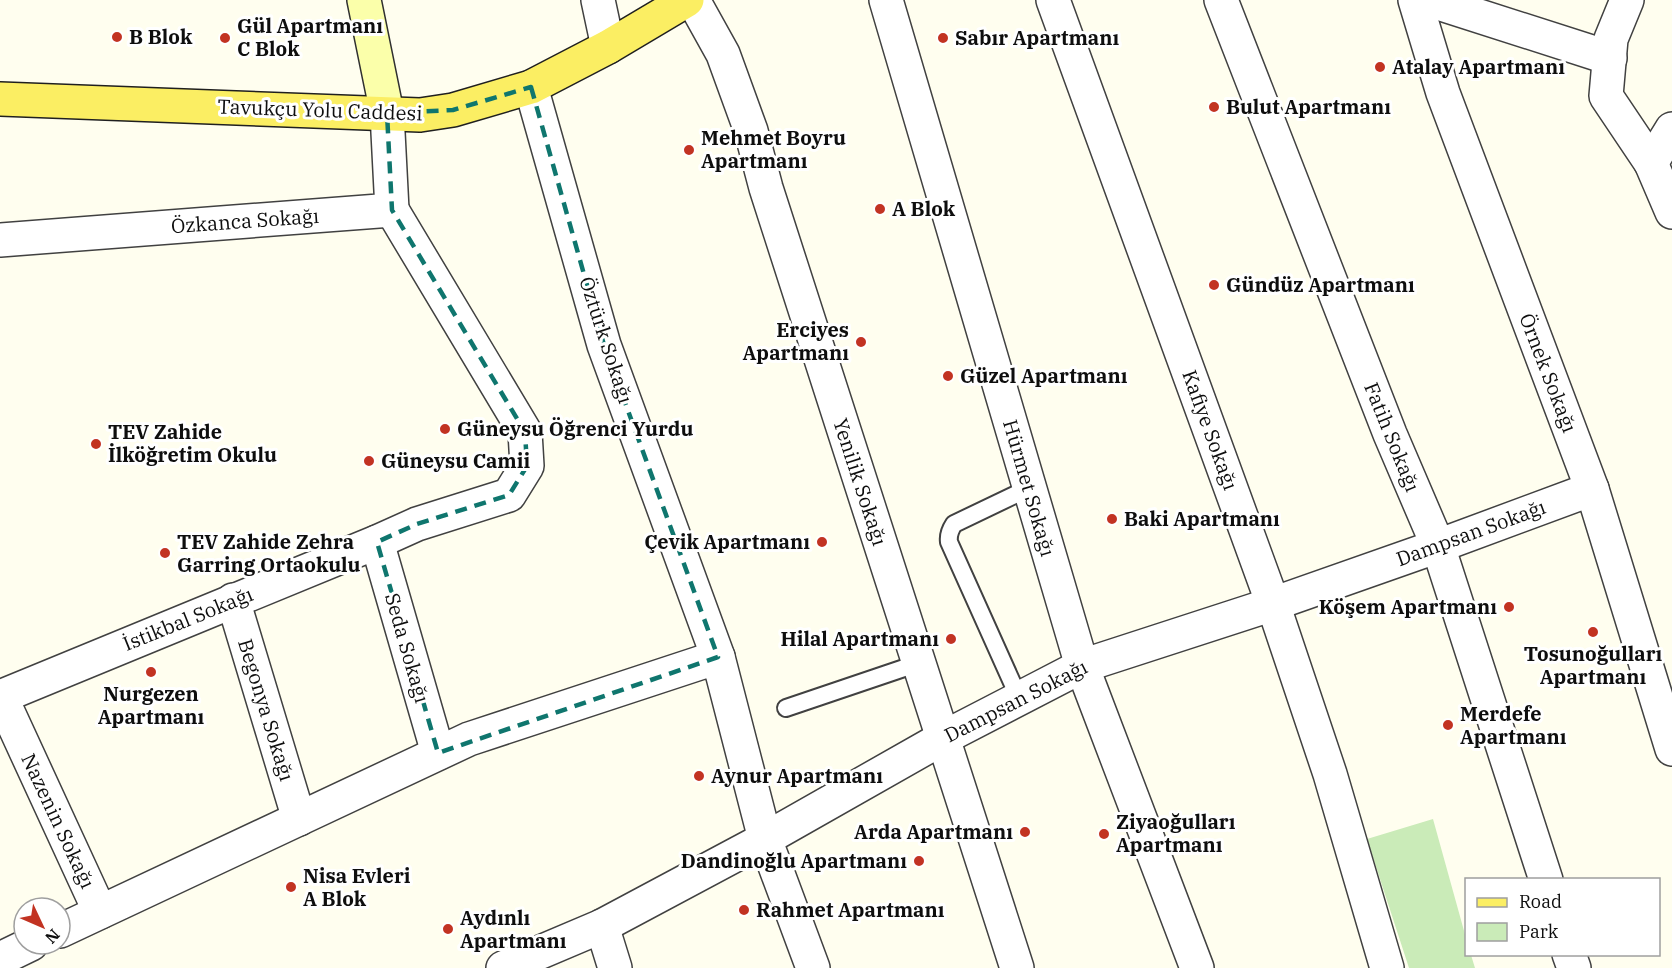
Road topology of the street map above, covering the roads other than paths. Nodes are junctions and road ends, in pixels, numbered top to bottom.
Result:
1 (364, 0) edge
2 (598, 0) edge
3 (687, 0) edge
4 (693, 0) edge
5 (886, 0) edge
6 (1053, 0) edge
7 (1221, 0) edge
8 (1415, 0) edge
9 (1429, 0) edge
10 (1627, 0) edge
11 (608, 47) junction
12 (1610, 58) junction
13 (531, 87) junction
14 (0, 99) edge
15 (387, 113) junction
16 (1672, 129) edge
17 (1651, 163) junction
18 (392, 210) junction
19 (1672, 212) edge
20 (0, 240) edge
21 (1029, 488) junction
22 (1592, 489) junction
23 (376, 542) junction
24 (1438, 546) junction
25 (233, 600) junction
26 (1274, 604) junction
27 (718, 657) junction
28 (919, 663) junction
29 (1082, 666) junction
30 (0, 697) edge
31 (1019, 698) junction
32 (786, 708) dead end
33 (943, 738) junction
34 (1672, 749) edge
35 (438, 753) junction
36 (299, 819) junction
37 (765, 839) junction
38 (1546, 878) edge
39 (100, 912) junction
40 (72, 925) edge
41 (602, 926) junction
42 (503, 968) edge
43 (615, 968) edge
44 (813, 968) edge
45 (1017, 968) edge
46 (1197, 968) edge
47 (1387, 968) edge

1 - 15 street
2 - 11 street
3 - 11 main road, Tavukçu Yolu Caddesi
4 - 28 street, Yenilik Sokağı
5 - 21 street, Hürmet Sokağı
6 - 26 street, Kafiye Sokağı
7 - 24 street, Fatih Sokağı
8 - 22 street, Örnek Sokağı
9 - 12 street
10 - 12 street
11 - 13 main road, Tavukçu Yolu Caddesi
12 - 17 street
13 - 15 main road, Tavukçu Yolu Caddesi
13 - 27 street, Öztürk Sokağı
14 - 15 main road, Tavukçu Yolu Caddesi
15 - 18 street
16 - 17 street
17 - 19 street
18 - 20 street, Özkanca Sokağı
18 - 23 street, İstikbal Sokağı
21 - 29 street, Hürmet Sokağı
21 - 31 lane
22 - 24 street, Dampsan Sokağı
22 - 34 street, Örnek Sokağı
23 - 25 street, İstikbal Sokağı
23 - 35 street, Seda Sokağı
24 - 26 street, Dampsan Sokağı
24 - 38 street, Fatih Sokağı
25 - 30 street, İstikbal Sokağı
25 - 36 street, Begonya Sokağı
26 - 29 street, Dampsan Sokağı
26 - 47 street, Kafiye Sokağı
27 - 35 street
27 - 37 street, Öztürk Sokağı
28 - 32 lane
28 - 33 street, Yenilik Sokağı
29 - 31 street, Dampsan Sokağı
29 - 46 street, Hürmet Sokağı
30 - 39 street, Nazenin Sokağı
31 - 33 street, Dampsan Sokağı
33 - 37 street, Dampsan Sokağı
33 - 45 street, Yenilik Sokağı
35 - 36 street
36 - 39 street
37 - 41 street, Dampsan Sokağı
37 - 44 street
39 - 40 street
41 - 42 street, Dampsan Sokağı
41 - 43 street

